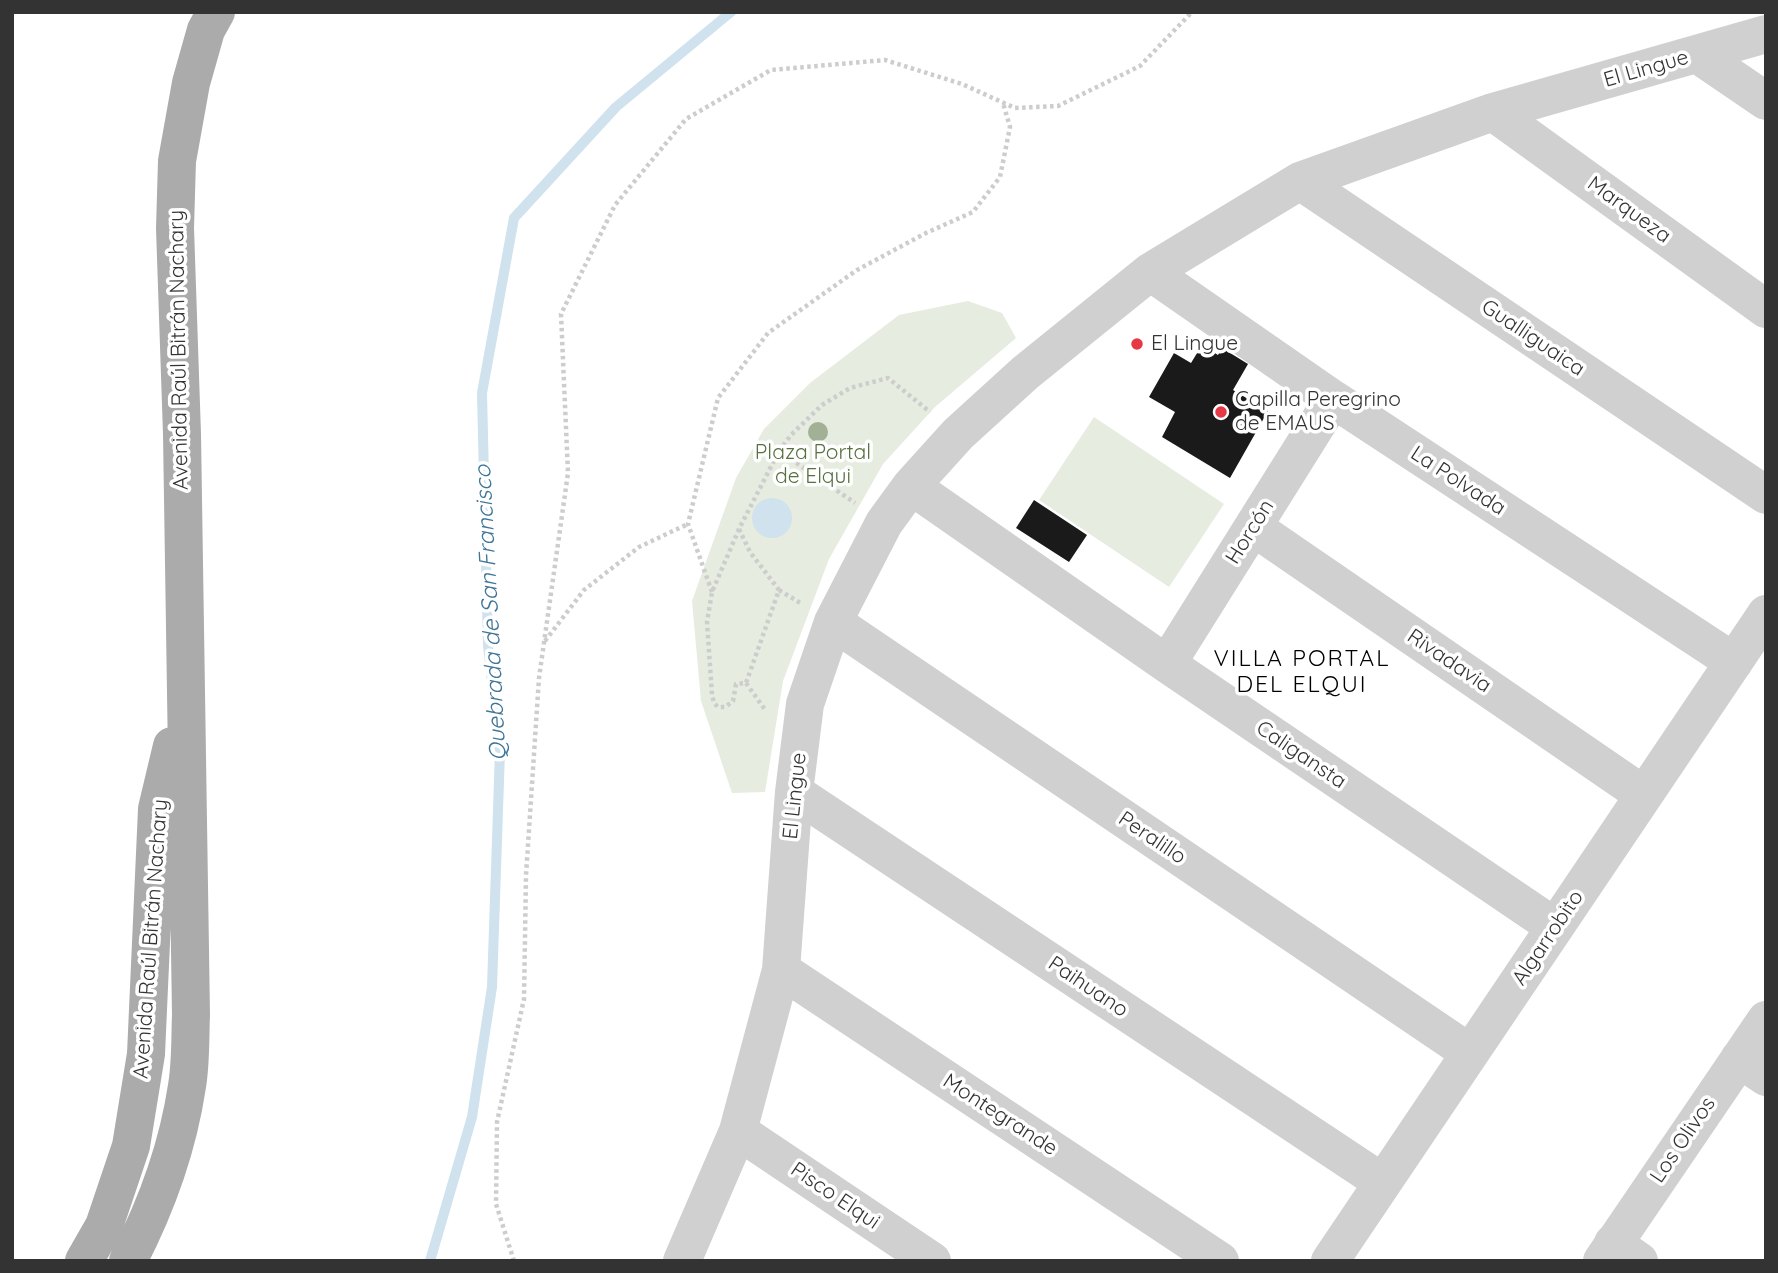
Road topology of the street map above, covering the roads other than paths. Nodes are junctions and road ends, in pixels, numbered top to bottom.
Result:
1 (216, 12) edge
2 (1766, 34) edge
3 (1697, 54) junction
4 (1766, 101) edge
5 (1493, 112) junction
6 (1300, 181) junction
7 (1150, 272) junction
8 (1766, 309) edge
9 (1333, 399) junction
10 (911, 486) junction
11 (1766, 495) edge
12 (1253, 527) junction
13 (1766, 614) edge
14 (833, 622) junction
15 (1734, 662) junction
16 (1167, 664) junction
17 (185, 693) junction
18 (794, 792) junction
19 (1644, 795) junction
20 (1555, 927) junction
21 (781, 970) junction
22 (1766, 1020) edge
23 (1470, 1053) junction
24 (1752, 1068) edge
25 (738, 1131) junction
26 (1382, 1182) junction
27 (1618, 1255) edge
28 (84, 1261) edge
29 (128, 1261) edge
30 (682, 1261) edge
31 (932, 1261) edge
32 (1220, 1261) edge
33 (1329, 1261) edge

1 - 17 main road, Avenida Raúl Bitrán Nachary
2 - 3 street, El Lingue
3 - 4 street
3 - 5 street, El Lingue
5 - 6 street, El Lingue
5 - 8 street, Marqueza
6 - 7 street, El Lingue
6 - 11 street, Gualliguaica
7 - 9 street, La Polvada
7 - 10 street, El Lingue
9 - 12 street, Horcón
9 - 15 street, La Polvada
10 - 14 street, El Lingue
10 - 16 street, Caligansta
12 - 16 street, Horcón
12 - 19 street, Rivadavia
13 - 15 street, Algarrobito
14 - 18 street, El Lingue
14 - 23 street, Peralillo
15 - 19 street, Algarrobito
16 - 20 street, Caligansta
17 - 28 main road, Avenida Raúl Bitrán Nachary
17 - 29 main road, Avenida Raúl Bitrán Nachary
18 - 21 street, El Lingue
18 - 26 street, Paihuano
19 - 20 street, Algarrobito
20 - 23 street, Algarrobito
21 - 25 street, El Lingue
21 - 32 street, Montegrande
22 - 24 street, Los Olivos
23 - 26 street, Algarrobito
24 - 27 street, Los Olivos
25 - 30 street, El Lingue
25 - 31 street, Pisco Elqui
26 - 33 street, Algarrobito

